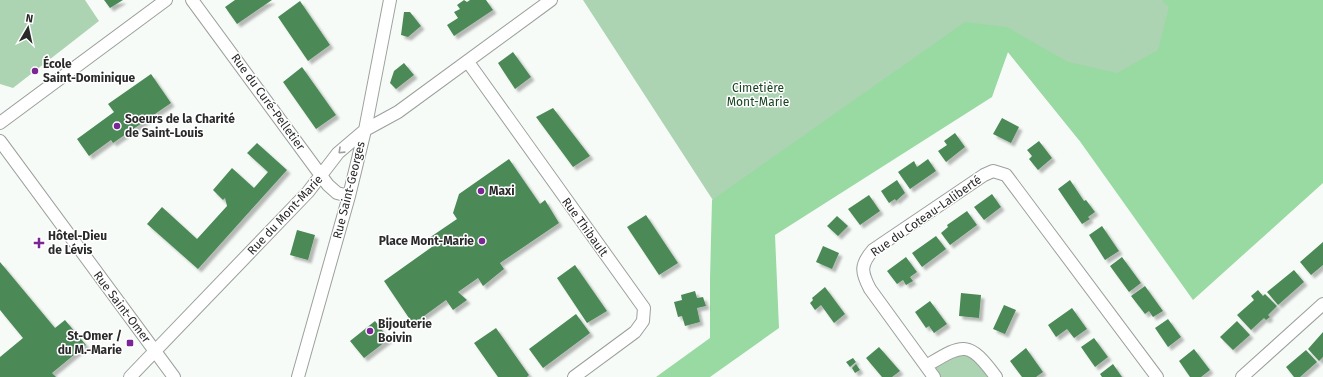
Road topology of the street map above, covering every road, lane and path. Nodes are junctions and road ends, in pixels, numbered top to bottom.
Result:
1 (166, 0) edge
2 (192, 0) edge
3 (390, 0) edge
4 (551, 0) edge
5 (468, 62) junction
6 (0, 123) edge
7 (365, 130) junction
8 (0, 141) edge
9 (322, 176) junction
10 (349, 196) junction
11 (1323, 304) edge
12 (155, 351) junction
13 (926, 366) junction
14 (130, 377) edge
15 (174, 377) edge
16 (298, 377) edge
17 (574, 377) edge
18 (934, 377) edge
19 (996, 377) edge
20 (1157, 377) edge
21 (1242, 377) edge

1 - 6 street
2 - 9 street, Rue du Curé-Pelletier
3 - 7 street, Rue Saint-Georges
4 - 5 street, Rue du Mont-Marie
5 - 7 street, Rue du Mont-Marie
5 - 17 street, Rue Thibault
7 -> 9 street, Rue du Mont-Marie
7 - 10 street, Rue Saint-Georges
8 - 12 street, Rue Saint-Omer
9 - 10 street, Rue du Curé-Pelletier
9 - 12 street, Rue du Mont-Marie
10 - 16 street, Rue Saint-Georges
11 - 21 street
12 - 14 street, Rue du Mont-Marie
12 - 15 street, Rue Saint-Omer
13 - 18 street, Rue du Coteau-Laliberté
13 - 19 street
13 - 20 street, Rue du Coteau-Laliberté

